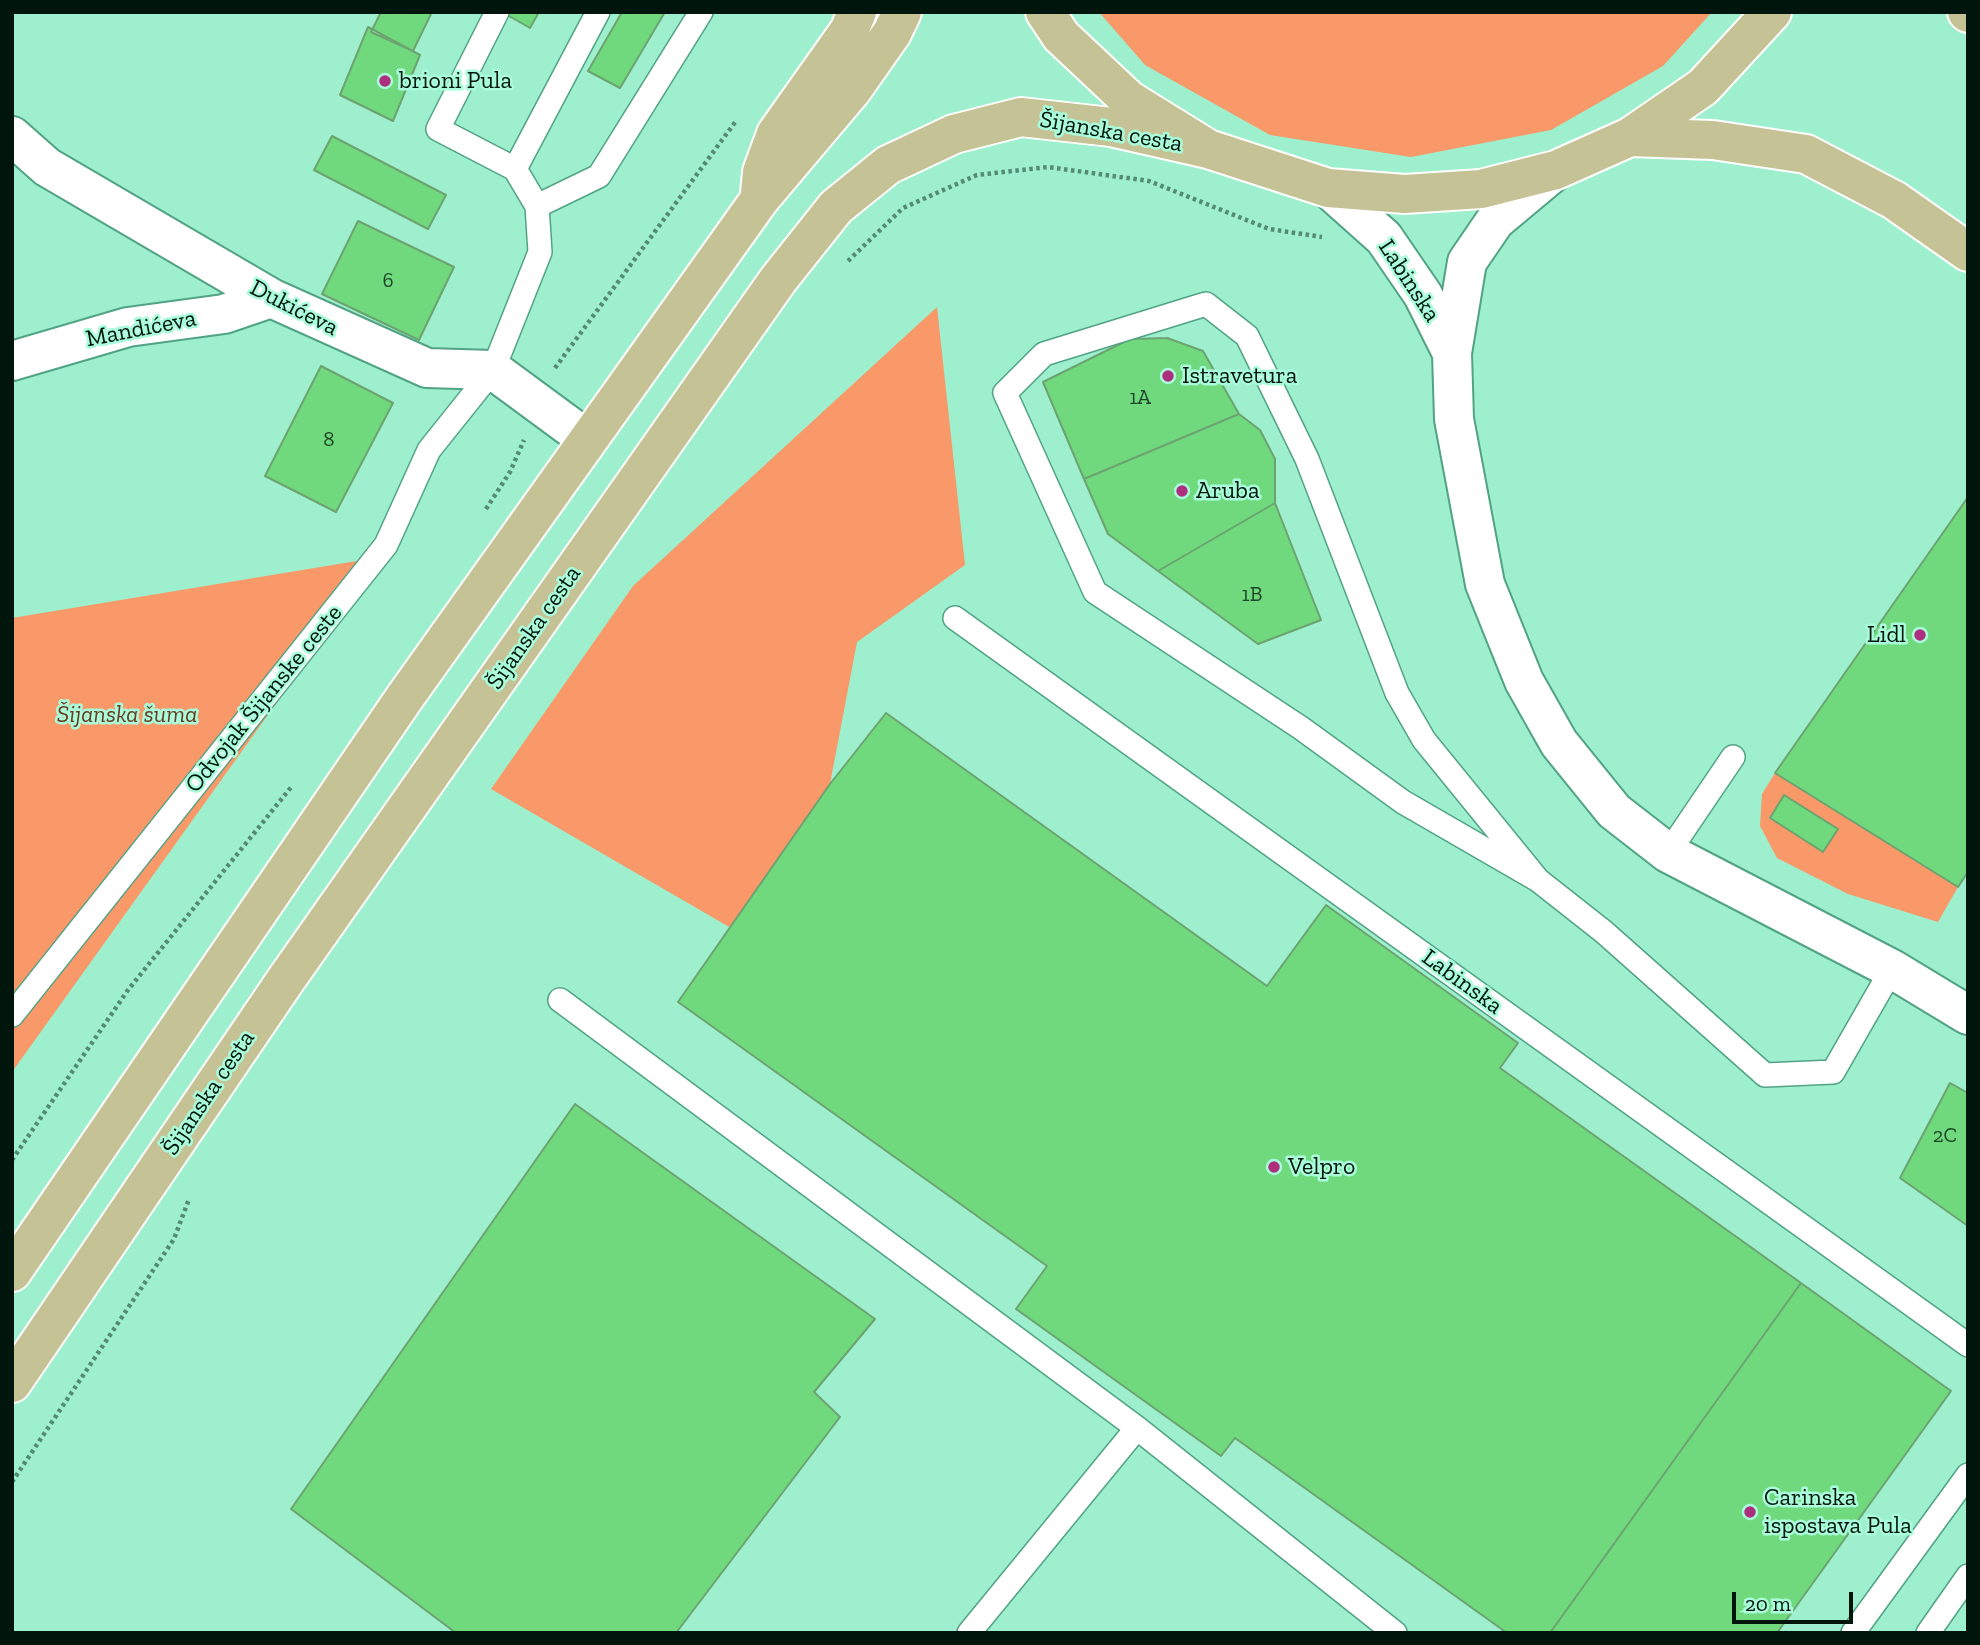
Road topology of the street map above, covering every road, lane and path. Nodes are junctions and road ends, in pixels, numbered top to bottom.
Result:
1 (497, 12) edge
2 (598, 12) edge
3 (701, 12) edge
4 (857, 12) edge
5 (902, 12) edge
6 (1045, 12) edge
7 (1772, 12) edge
8 (737, 120) dead end
9 (12, 136) edge
10 (1630, 136) junction
11 (1208, 149) junction
12 (515, 169) junction
13 (1556, 170) junction
14 (1328, 188) junction
15 (760, 199) junction
16 (537, 206) junction
17 (1334, 239) dead end
18 (1968, 251) edge
19 (839, 269) dead end
20 (271, 298) junction
21 (1452, 353) junction
22 (12, 361) edge
23 (558, 363) dead end
24 (493, 370) junction
25 (588, 440) junction
26 (510, 472) dead end
27 (480, 518) dead end
28 (955, 618) dead end
29 (1733, 757) dead end
30 (293, 785) dead end
31 (1668, 853) junction
32 (1538, 880) junction
33 (1892, 969) junction
34 (560, 1000) dead end
35 (12, 1014) edge
36 (1968, 1015) edge
37 (12, 1160) edge
38 (12, 1272) edge
39 (1968, 1345) edge
40 (12, 1383) edge
41 (1137, 1429) junction
42 (1968, 1475) edge
43 (1968, 1576) edge
44 (969, 1633) edge
45 (1395, 1633) edge
46 (1853, 1633) edge
47 (1928, 1633) edge

1 - 12 lane
2 - 12 lane
3 - 16 lane
4 - 15 main road
5 - 15 main road
6 - 11 main road
7 - 10 main road
8 - 23 path
9 - 20 street, Dukićeva
10 - 13 main road
10 - 18 main road
11 - 14 main road
11 - 40 main road, Šijanska cesta
12 - 16 lane
13 - 14 main road
13 - 21 street, Labinska
14 - 21 street, Labinska
15 - 25 main road
16 - 24 lane, Odvojak Šijanske ceste
17 - 19 path
20 - 22 street, Mandićeva
20 - 24 street, Dukićeva
21 - 31 street, Labinska
24 - 25 street
24 - 35 lane, Odvojak Šijanske ceste
25 - 38 main road
26 - 27 path
28 - 39 lane, Labinska
29 - 31 lane
30 - 37 path
31 - 33 street, Labinska
32 - 32 lane
32 - 33 lane
33 - 36 street, Labinska
34 - 41 lane
41 - 44 lane
41 - 45 lane
42 - 46 lane
43 - 47 lane

